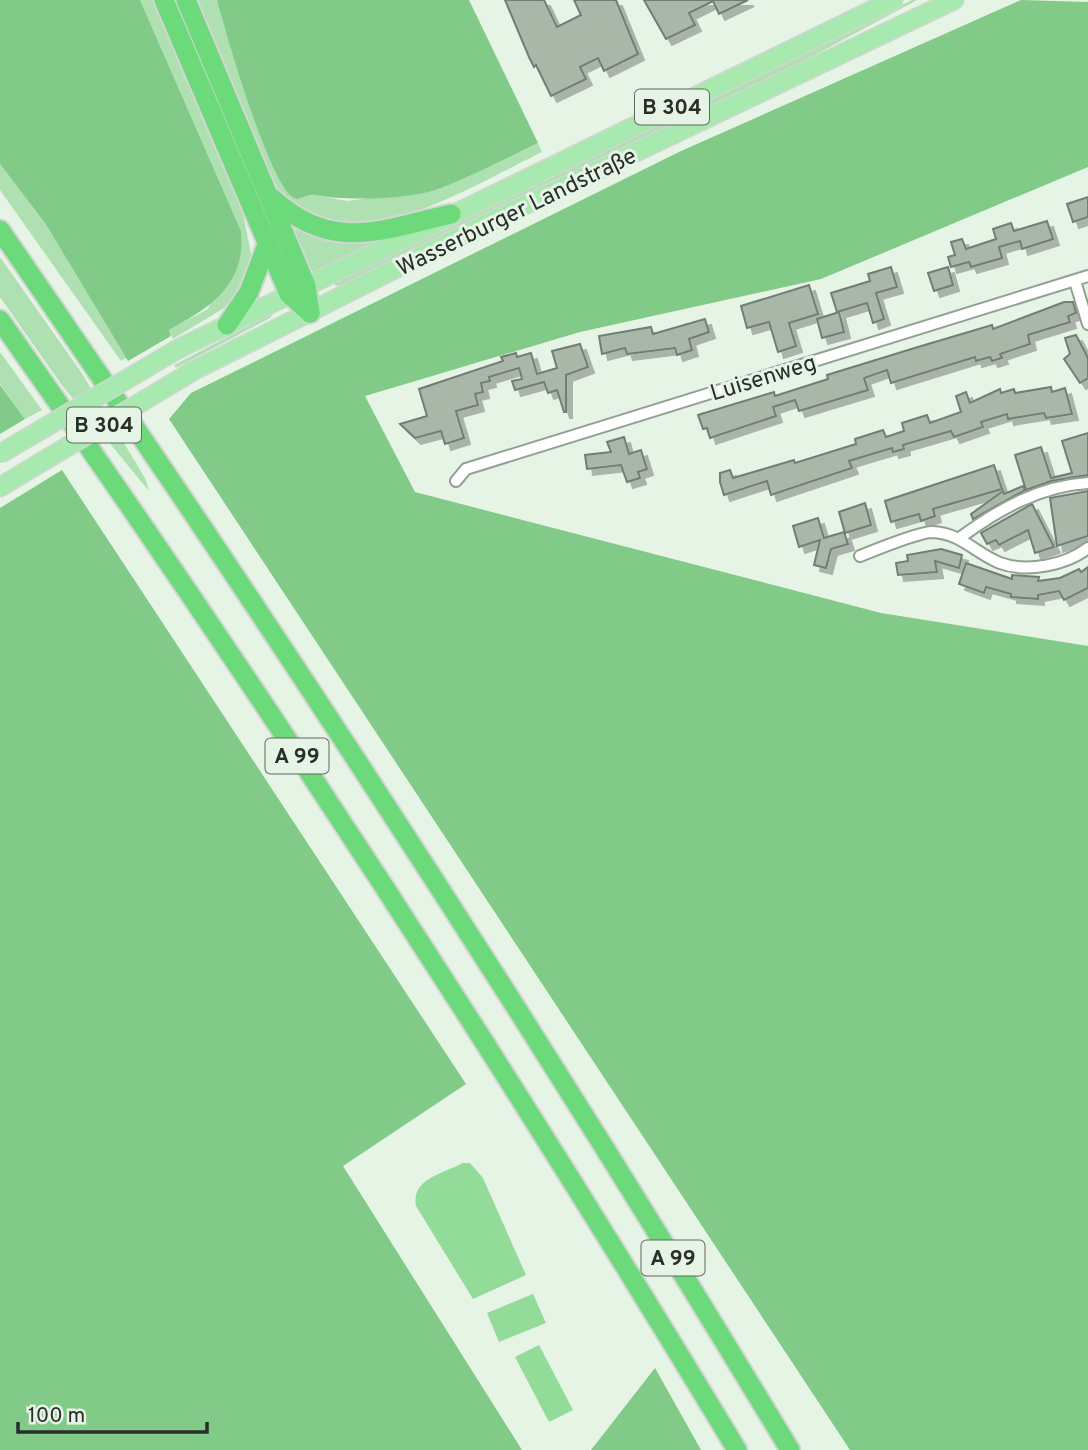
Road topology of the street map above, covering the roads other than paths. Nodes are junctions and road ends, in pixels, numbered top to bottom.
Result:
1 (164, 0) edge
2 (186, 0) edge
3 (893, 0) edge
4 (954, 0) edge
5 (267, 194) junction
6 (451, 214) junction
7 (0, 230) edge
8 (268, 242) junction
9 (1088, 276) edge
10 (1075, 281) junction
11 (298, 290) junction
12 (310, 313) junction
13 (0, 320) edge
14 (1088, 324) edge
15 (227, 325) junction
16 (0, 454) edge
17 (456, 481) dead end
18 (7, 482) edge
19 (1088, 483) edge
20 (961, 537) junction
21 (1088, 548) edge
22 (860, 556) dead end
23 (737, 1450) edge
24 (790, 1450) edge

1 - 8 highway
2 - 5 highway
3 - 6 main road, Wasserburger Landstraße / B 304
4 - 12 main road, Wasserburger Landstraße / B 304
5 - 6 highway
5 - 11 highway
6 - 11 main road, Wasserburger Landstraße / B 304
7 - 24 highway, A 99
8 - 11 highway
8 - 15 highway
9 - 10 street, Luisenweg
10 - 14 street
10 - 17 street, Luisenweg
11 - 12 highway
11 - 15 main road, Wasserburger Landstraße / B 304
12 - 18 main road, Wasserburger Landstraße / B 304, bridge
13 - 23 highway, A 99
15 - 16 main road, Wasserburger Landstraße / B 304, bridge
19 - 20 street
20 - 21 street
20 - 22 street

